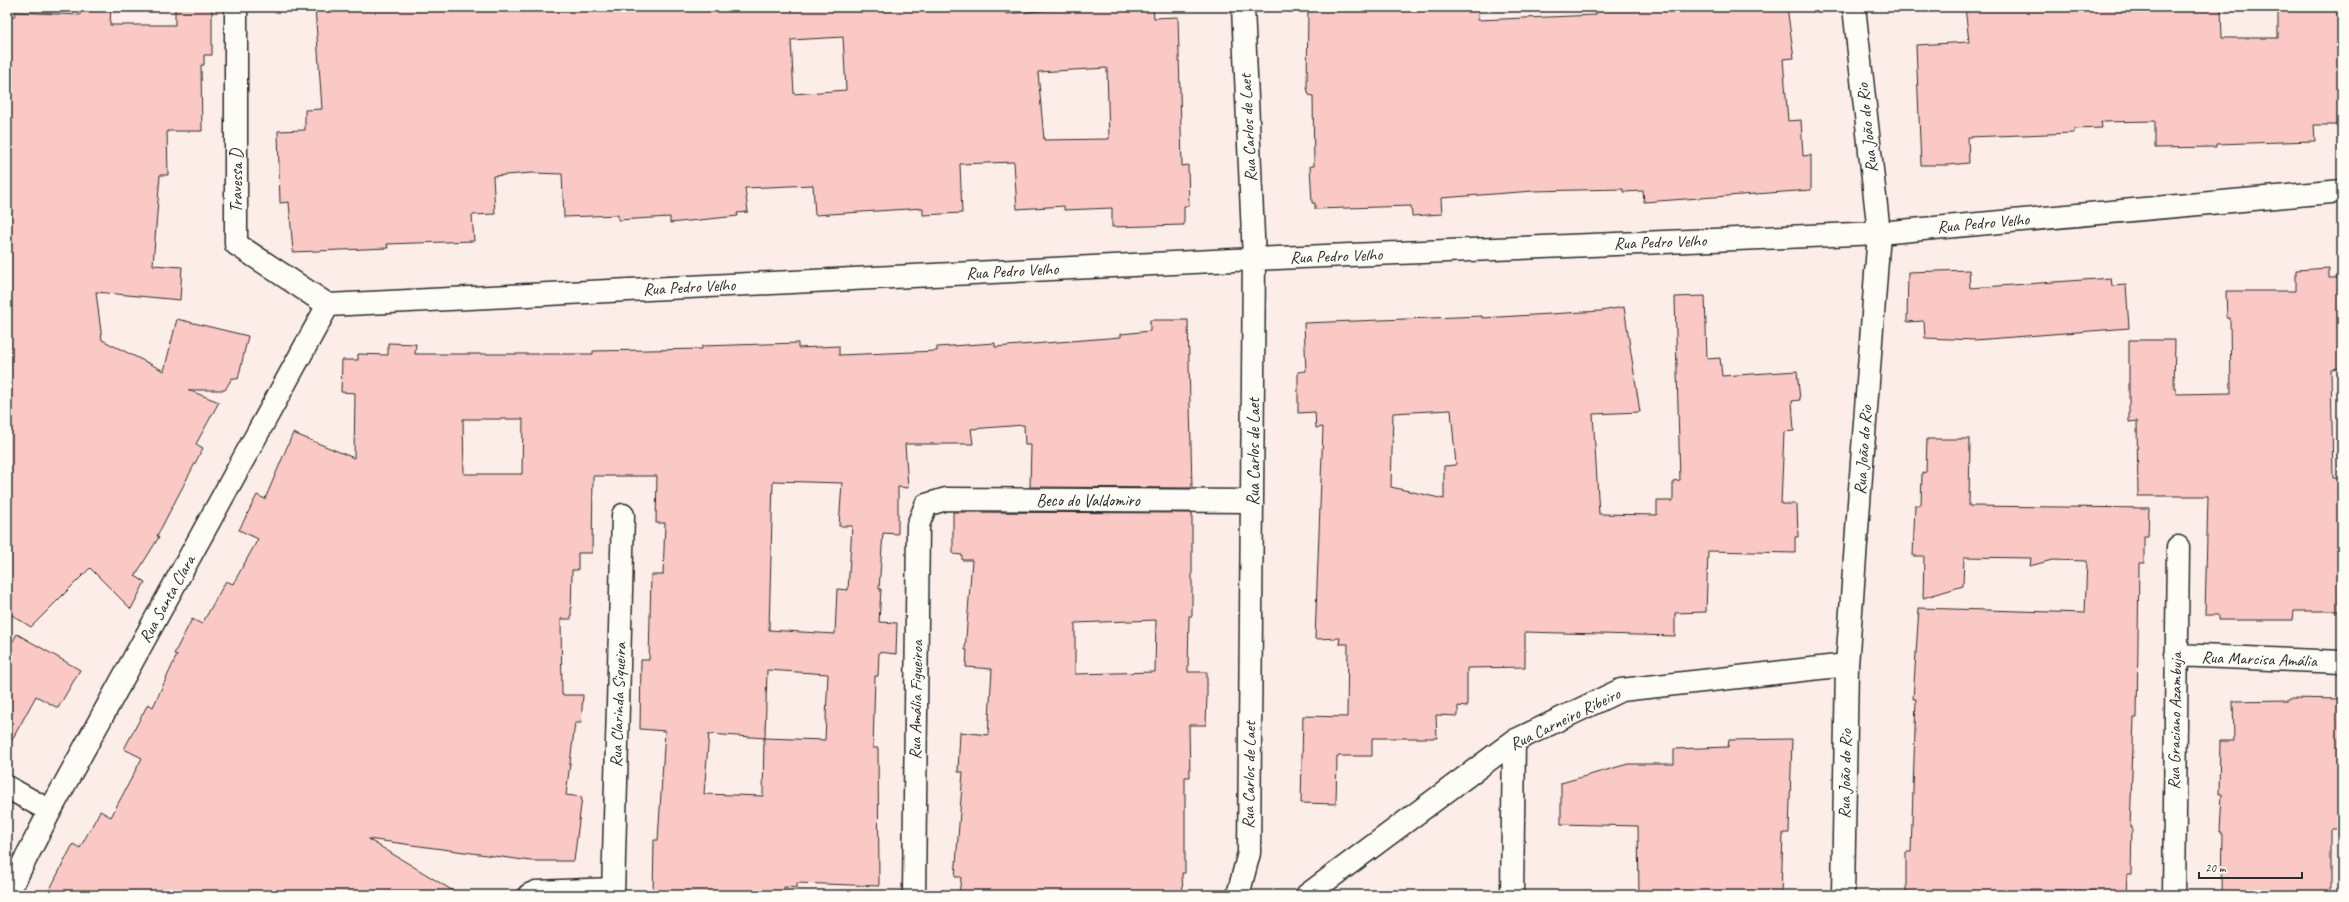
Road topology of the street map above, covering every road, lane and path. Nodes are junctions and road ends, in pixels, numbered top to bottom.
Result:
1 (236, 7) edge
2 (1243, 7) edge
3 (1854, 7) edge
4 (2342, 191) edge
5 (1879, 233) junction
6 (1254, 260) junction
7 (328, 305) junction
8 (1252, 501) junction
9 (926, 505) joint
10 (623, 515) dead end
11 (2178, 547) dead end
12 (2176, 655) junction
13 (2342, 662) edge
14 (1847, 664) junction
15 (1514, 740) junction
16 (7, 787) edge
17 (50, 811) junction
18 (613, 892) edge
19 (7, 895) edge
20 (529, 895) edge
21 (914, 895) edge
22 (1238, 895) edge
23 (1307, 895) edge
24 (1512, 895) edge
25 (1843, 895) edge
26 (2174, 895) edge

1 - 7 street, Travessa D
2 - 6 street, Rua Carlos de Laet
3 - 5 street, Rua João do Rio
4 - 5 street, Rua Pedro Velho
5 - 6 street, Rua Pedro Velho
5 - 14 street, Rua João do Rio
6 - 7 street, Rua Pedro Velho
6 - 8 street, Rua Carlos de Laet
7 - 17 street, Rua Santa Clara
8 - 9 street, Beco do Valdomiro
8 - 22 street, Rua Carlos de Laet
9 - 21 street, Rua Amália Figueiroa
10 - 18 street, Rua Clarinda Siqueira
11 - 12 street, Rua Graciano Azambuja
12 - 13 street, Rua Marcisa Amália
12 - 26 street, Rua Graciano Azambuja
14 - 15 street, Rua Carneiro Ribeiro
14 - 25 street, Rua João do Rio
15 - 23 street, Rua Carneiro Ribeiro
15 - 24 street
16 - 17 street
17 - 19 street, Rua Santa Clara
18 - 20 street

